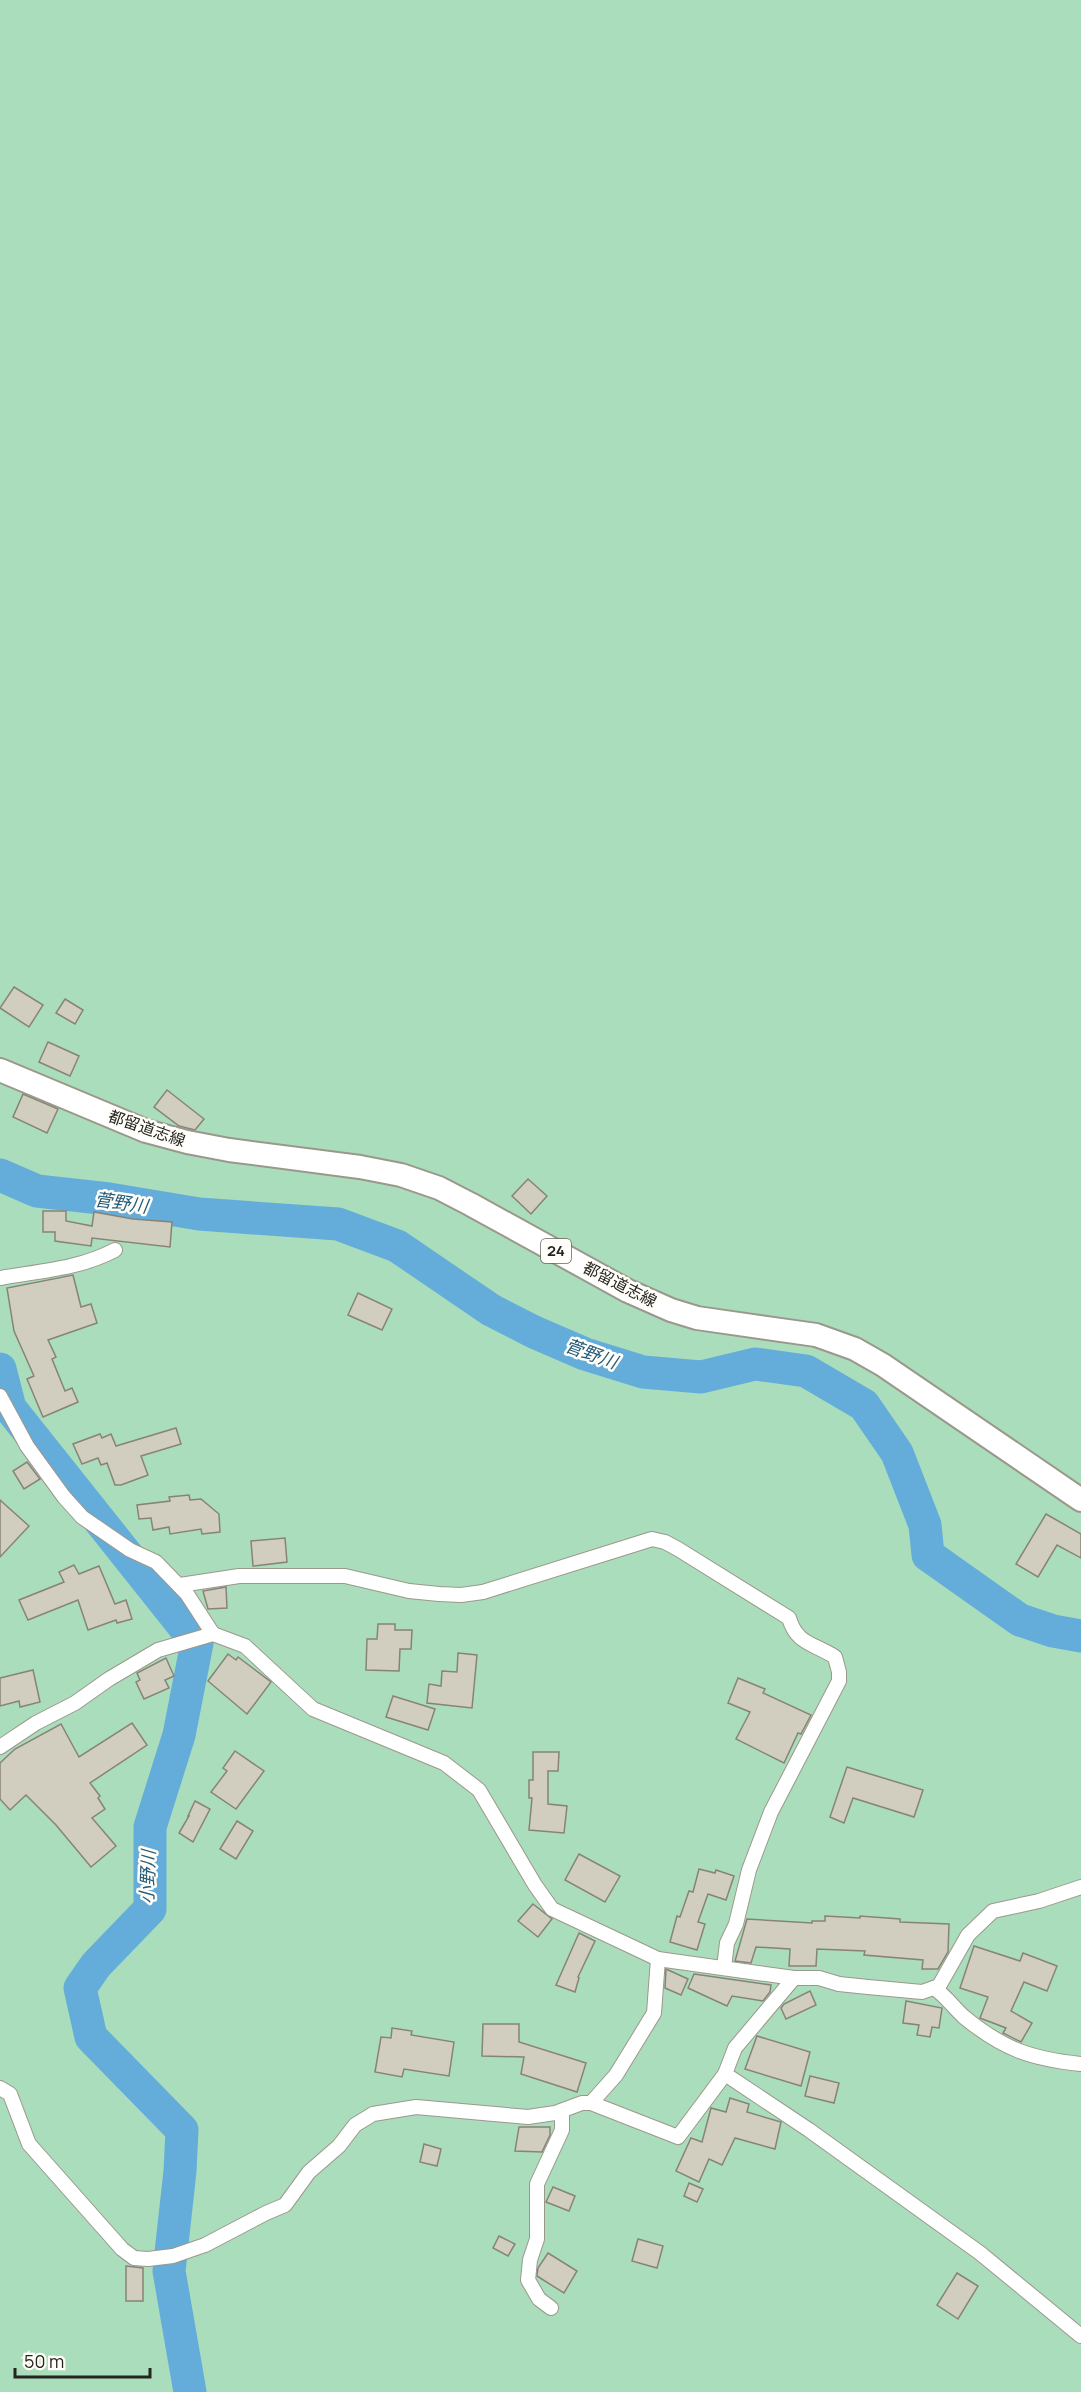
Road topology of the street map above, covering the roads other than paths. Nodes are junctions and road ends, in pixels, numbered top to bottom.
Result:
1 (0, 1070) edge
2 (115, 1250) dead end
3 (0, 1278) edge
4 (0, 1396) edge
5 (1081, 1500) edge
6 (180, 1585) junction
7 (213, 1634) junction
8 (0, 1747) edge
9 (1081, 1887) edge
10 (658, 1959) junction
11 (724, 1967) junction
12 (794, 1978) junction
13 (934, 1988) junction
14 (1081, 2064) edge
15 (725, 2074) junction
16 (0, 2088) edge
17 (591, 2103) junction
18 (562, 2111) junction
19 (551, 2308) dead end
20 (1081, 2336) edge

1 - 5 main road, 都留道志線 / 24
2 - 3 street
4 - 6 street
6 - 7 street
6 - 11 street
7 - 8 street
7 - 10 street
9 - 13 street
10 - 11 street
10 - 17 street
11 - 12 street
12 - 13 street
12 - 15 street
13 - 14 street
15 - 17 street
15 - 20 street
16 - 18 street
17 - 18 street
18 - 19 street

